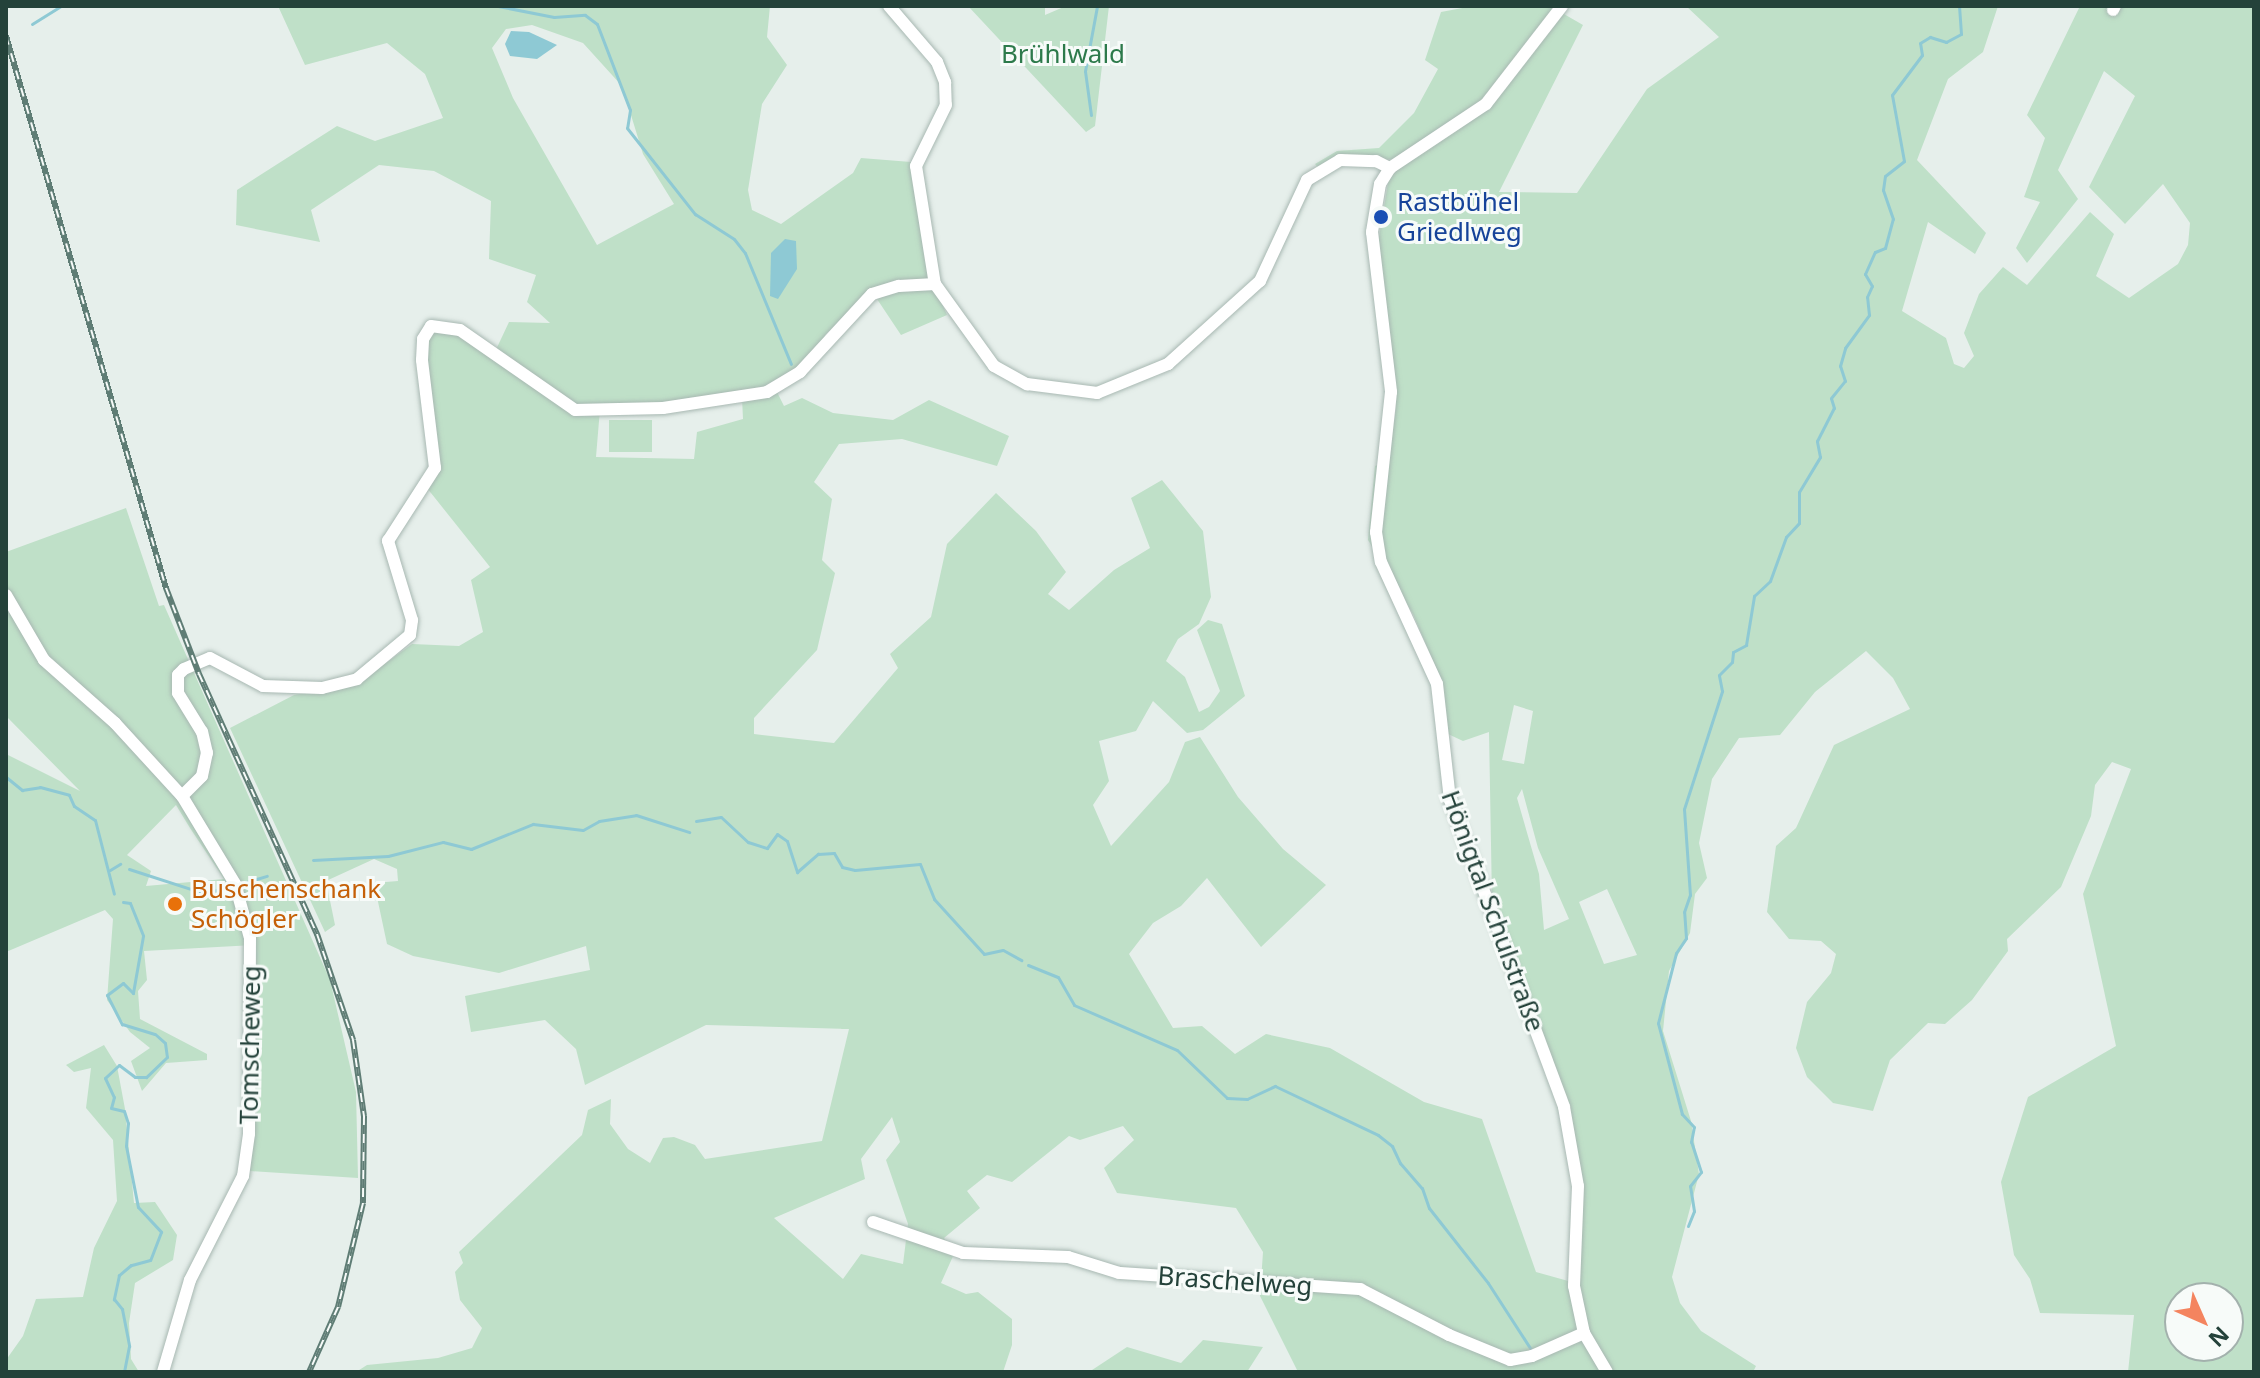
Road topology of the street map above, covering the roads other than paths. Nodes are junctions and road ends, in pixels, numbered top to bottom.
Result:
1 (889, 6) edge
2 (1562, 6) edge
3 (1390, 168) junction
4 (935, 284) junction
5 (6, 595) edge
6 (182, 796) junction
7 (873, 1222) dead end
8 (1584, 1333) junction
9 (163, 1372) edge
10 (1607, 1372) edge

1 - 4 street
2 - 3 street
3 - 4 street
3 - 8 street, Hönigtal Schulstraße
4 - 6 street
5 - 6 street, Tomscheweg
6 - 9 street, Tomscheweg
7 - 8 street, Braschelweg
8 - 10 street, Hönigtal Schulstraße

